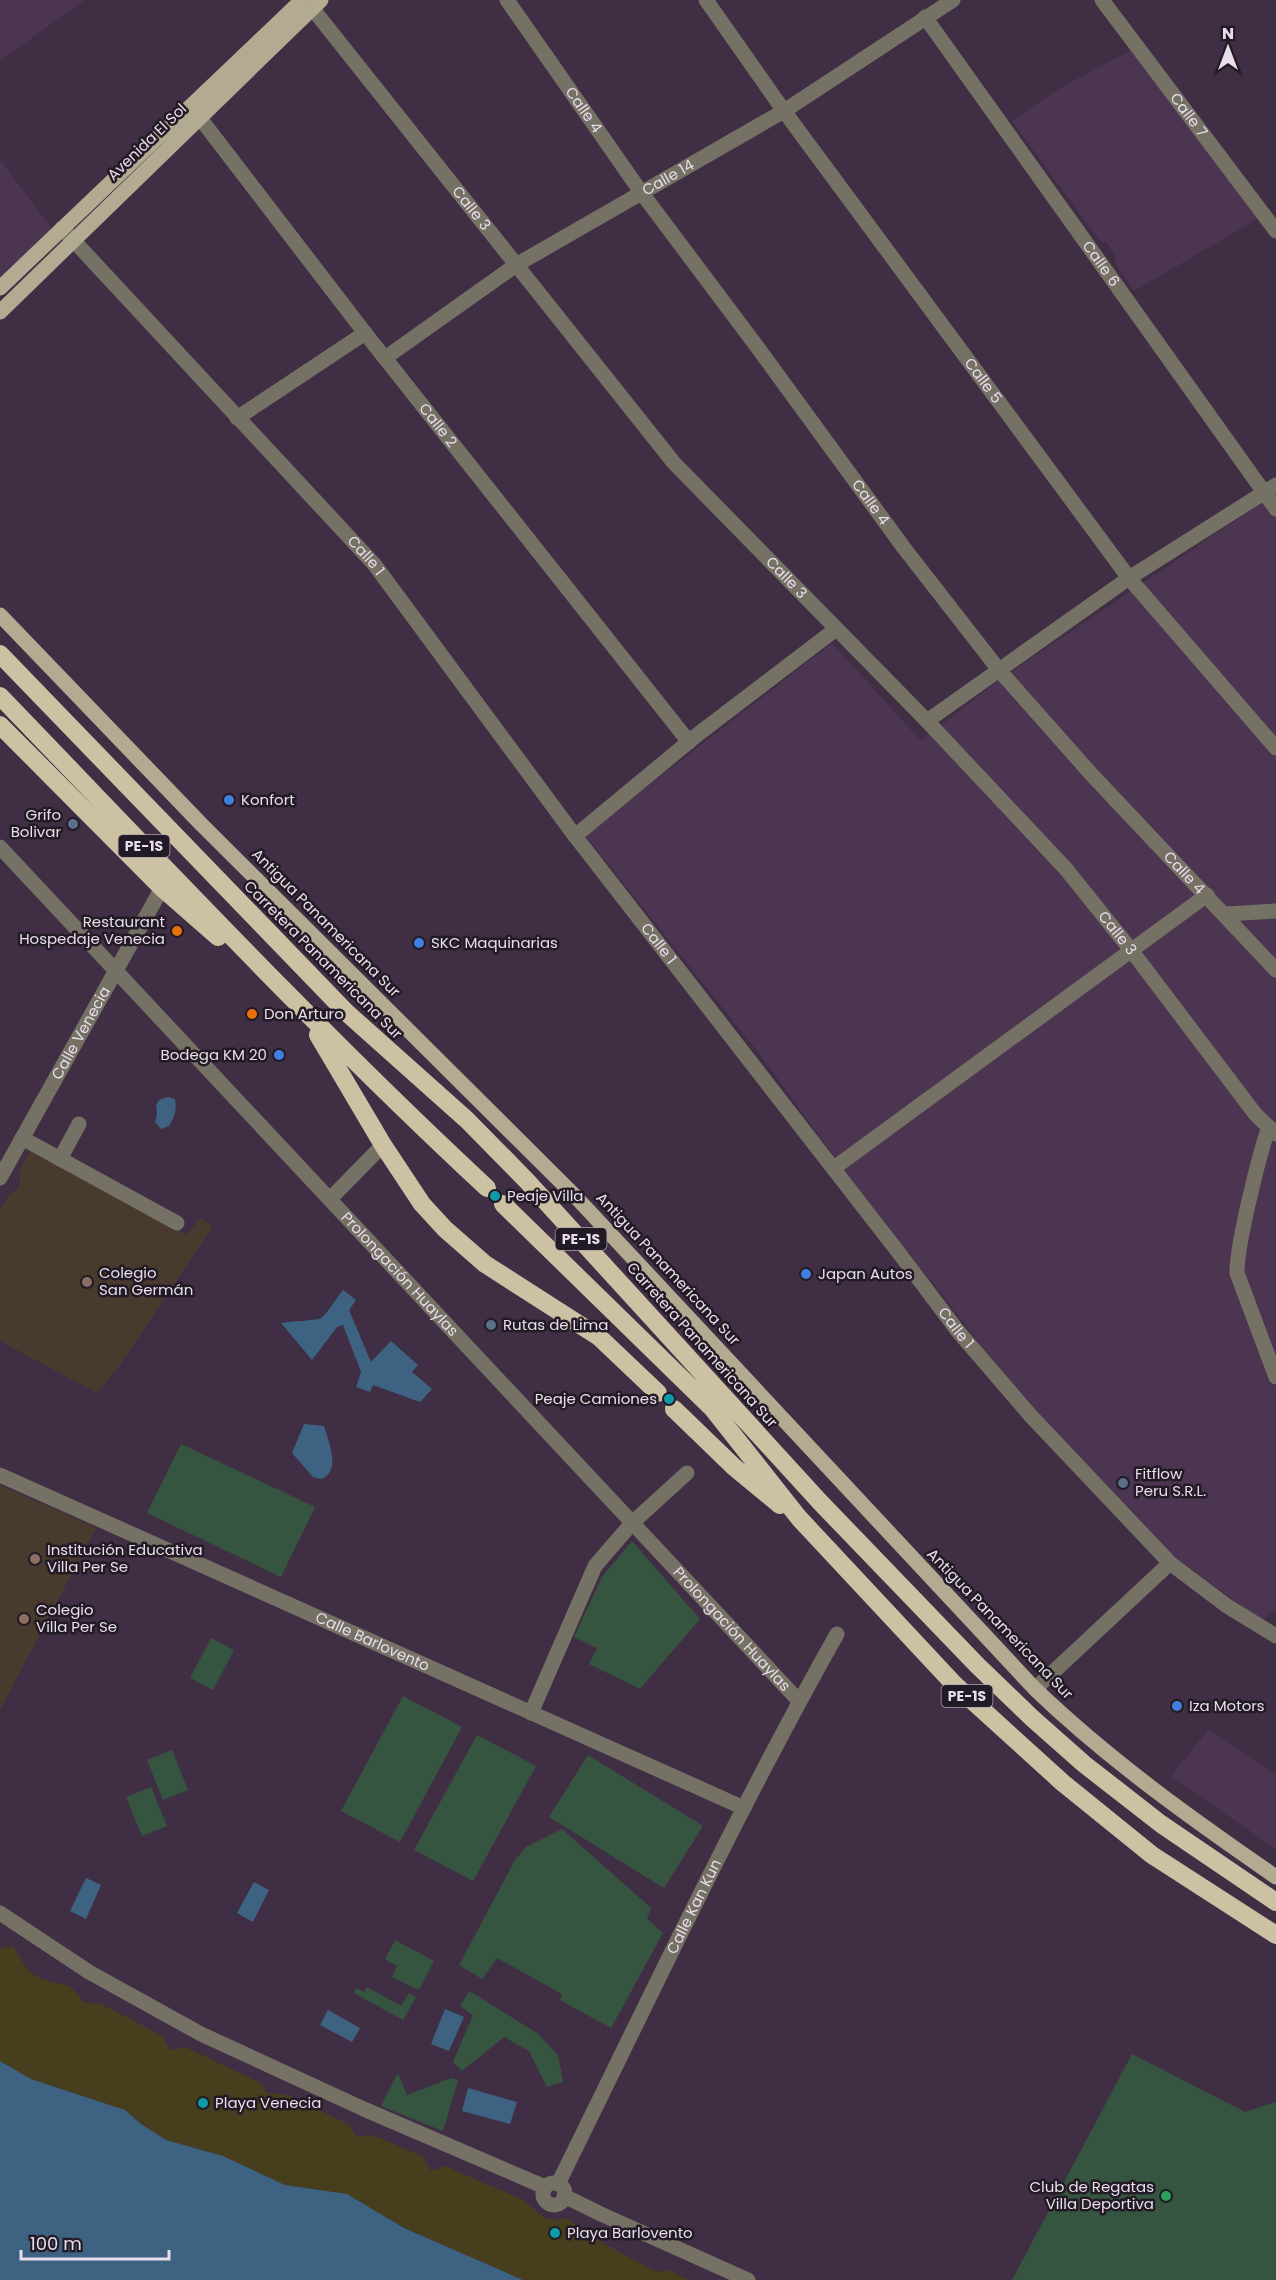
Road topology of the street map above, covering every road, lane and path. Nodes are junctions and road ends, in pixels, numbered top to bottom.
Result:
1 (507, 0) edge
2 (706, 0) edge
3 (953, 0) edge
4 (1102, 0) edge
5 (312, 3) edge
6 (925, 17) junction
7 (194, 111) junction
8 (784, 111) junction
9 (641, 192) junction
10 (62, 228) junction
11 (1276, 231) edge
12 (73, 240) junction
13 (516, 265) junction
14 (0, 288) edge
15 (0, 312) edge
16 (365, 333) junction
17 (384, 358) junction
18 (237, 418) junction
19 (1270, 489) edge
20 (1276, 509) edge
21 (1129, 578) junction
22 (0, 615) edge
23 (836, 629) junction
24 (0, 654) edge
25 (999, 670) junction
26 (0, 696) edge
27 (927, 721) junction
28 (0, 724) edge
29 (689, 742) junction
30 (1276, 748) edge
31 (575, 836) junction
32 (0, 847) edge
33 (162, 888) junction
34 (1207, 895) junction
35 (1276, 911) edge
36 (1225, 914) junction
37 (1131, 950) junction
38 (116, 970) junction
39 (1276, 970) edge
40 (288, 996) junction
41 (305, 1013) junction
42 (79, 1124) dead end
43 (1273, 1131) edge
44 (22, 1138) junction
45 (383, 1145) junction
46 (60, 1159) junction
47 (834, 1168) junction
48 (0, 1178) edge
49 (487, 1188) dead end
50 (330, 1199) junction
51 (503, 1204) dead end
52 (177, 1222) dead end
53 (1276, 1377) edge
54 (658, 1394) dead end
55 (675, 1409) dead end
56 (687, 1473) dead end
57 (0, 1475) edge
58 (799, 1518) junction
59 (632, 1523) junction
60 (1170, 1563) junction
61 (837, 1634) dead end
62 (1276, 1636) edge
63 (1035, 1689) junction
64 (799, 1701) junction
65 (531, 1713) junction
66 (744, 1808) junction
67 (1276, 1877) edge
68 (1276, 1902) edge
69 (0, 1913) edge
70 (1276, 1935) edge
71 (556, 2189) junction
72 (748, 2280) edge

1 - 9 street, Calle 4
2 - 8 street, Calle 5
3 - 6 street, Calle 14
4 - 11 street, Calle 7
5 - 7 main road, Avenida El Sol
5 - 13 street, Calle 3
6 - 8 street, Calle 14
6 - 19 street, Calle 6
7 - 10 main road, Avenida El Sol
7 - 12 main road, Avenida El Sol
7 - 16 street, Calle 2
8 - 9 street, Calle 14
8 - 21 street, Calle 5
9 - 13 street, Calle 14
9 - 25 street, Calle 4
10 - 12 street, Calle 1
10 - 14 main road, Avenida El Sol
12 - 15 main road, Avenida El Sol
12 - 18 street, Calle 1
13 - 17 street, Calle 14
13 - 23 street, Calle 3
16 - 17 street, Calle 2
16 - 18 street
17 - 29 street, Calle 2
18 - 31 street, Calle 1
19 - 20 street, Calle 6
19 - 21 street
21 - 25 street
21 - 30 street, Calle 5
22 - 63 main road, Antigua Panamericana Sur
23 - 27 street, Calle 3
23 - 29 street
24 - 68 highway, Carretera Panamericana Sur / PE-1S
25 - 27 street
25 - 34 street, Calle 4
26 - 40 highway, PE-1S
27 - 37 street, Calle 3
28 - 33 highway
29 - 31 street
31 - 47 street, Calle 1
32 - 38 street, Prolongación Huaylas
33 - 38 street, Calle Venecia
33 - 40 highway
34 - 36 street, Calle 4
34 - 37 street
35 - 36 street
36 - 39 street, Calle 4
37 - 43 street, Calle 3
37 - 47 street
38 - 44 street, Calle Venecia
38 - 50 street, Prolongación Huaylas
40 - 41 highway, PE-1S
41 - 45 highway, PE-1S
41 - 49 highway, PE-1S
42 - 46 street
43 - 53 street
44 - 46 street
44 - 48 street, Calle Venecia
45 - 50 street
45 - 54 highway, PE-1S
46 - 52 street
47 - 60 street, Calle 1
50 - 59 street, Prolongación Huaylas
51 - 58 highway, PE-1S
55 - 58 highway, PE-1S
56 - 59 street
57 - 65 street, Calle Barlovento
58 - 70 highway, PE-1S
59 - 64 street, Prolongación Huaylas
59 - 65 street
60 - 62 street, Calle 1
60 - 63 street
61 - 64 street, Calle Kan Kun
63 - 67 main road, Antigua Panamericana Sur
64 - 66 street, Calle Kan Kun
65 - 66 street, Calle Barlovento
66 - 71 street, Calle Kan Kun
69 - 71 street
71 - 72 street

